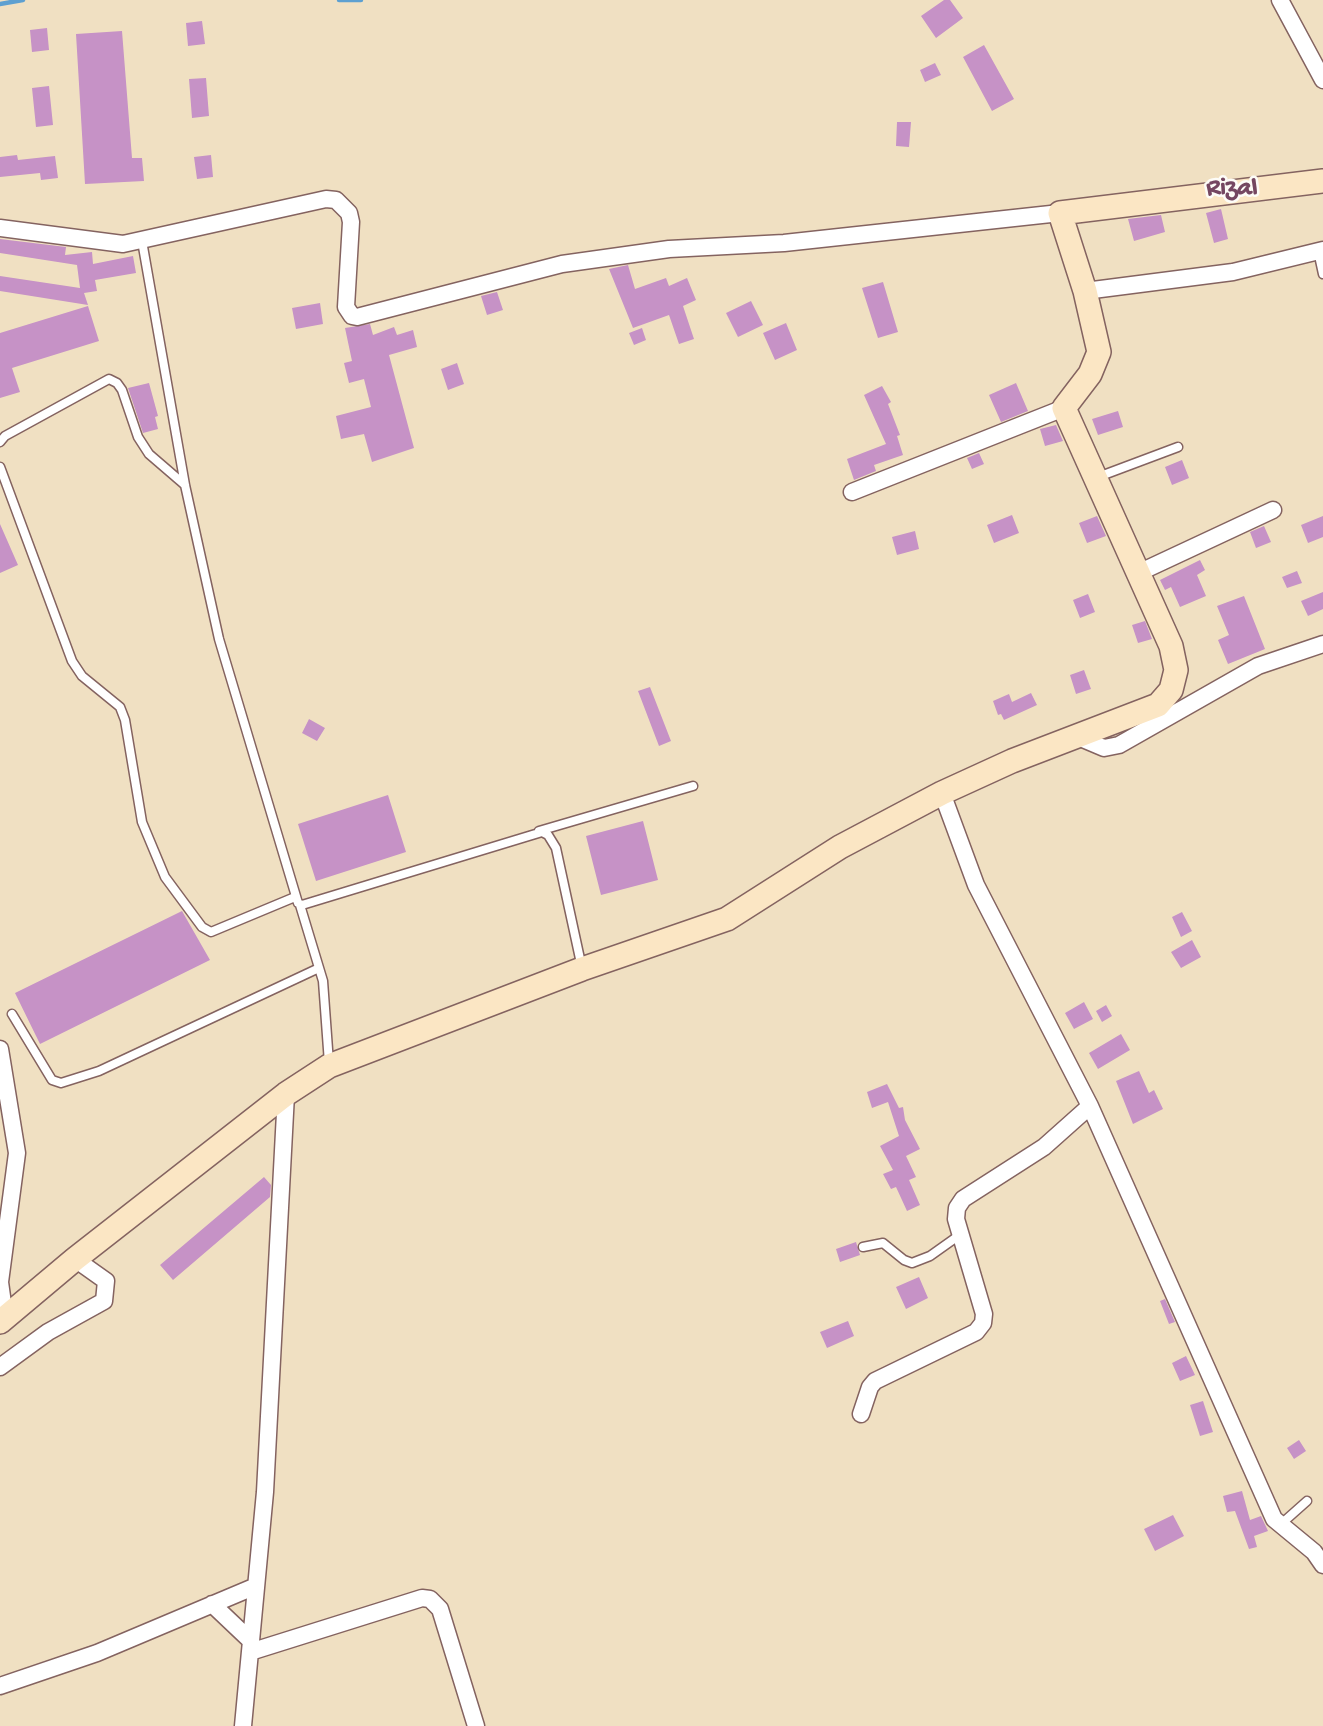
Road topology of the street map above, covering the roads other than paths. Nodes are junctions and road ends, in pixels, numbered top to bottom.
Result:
1 (1280, 0) edge
2 (1323, 80) edge
3 (1323, 181) edge
4 (1060, 213) junction
5 (0, 228) edge
6 (142, 241) junction
7 (1320, 250) edge
8 (1323, 274) edge
9 (1085, 291) junction
10 (1064, 408) junction
11 (0, 442) edge
12 (1178, 447) dead end
13 (0, 467) edge
14 (1095, 478) junction
15 (185, 485) junction
16 (852, 492) dead end
17 (1273, 510) dead end
18 (1136, 574) junction
19 (1323, 644) edge
20 (1078, 737) junction
21 (693, 786) dead end
22 (942, 793) junction
23 (536, 832) junction
24 (295, 897) junction
25 (300, 905) junction
26 (319, 968) junction
27 (582, 970) junction
28 (12, 1014) dead end
29 (0, 1049) edge
30 (329, 1066) junction
31 (286, 1094) junction
32 (1090, 1106) junction
33 (961, 1234) junction
34 (863, 1247) dead end
35 (75, 1259) junction
36 (3, 1320) edge
37 (0, 1367) edge
38 (861, 1414) dead end
39 (1307, 1501) dead end
40 (1279, 1525) junction
41 (1323, 1565) edge
42 (256, 1586) junction
43 (212, 1604) junction
44 (251, 1647) junction
45 (0, 1686) edge
46 (243, 1726) edge
47 (476, 1726) edge

1 - 2 street
3 - 4 street
4 - 6 street
4 - 9 street
5 - 6 street
6 - 15 lane
7 - 8 lane
7 - 9 street
9 - 10 street
10 - 14 street
10 - 16 street
11 - 15 lane
12 - 14 lane
13 - 24 lane
14 - 18 street
15 - 24 lane
17 - 18 street
18 - 20 street
19 - 20 street
20 - 22 street
21 - 23 lane
22 - 27 street
22 - 32 street
23 - 25 lane
23 - 27 lane
24 - 25 lane
25 - 26 lane
26 - 28 lane
26 - 30 lane
27 - 30 street
29 - 36 street
30 - 31 street
31 - 35 street
31 - 42 street
32 - 33 street
32 - 40 street
33 - 34 lane
33 - 38 street
35 - 36 street
35 - 37 street
39 - 40 lane
40 - 41 street
42 - 43 street
42 - 44 street
43 - 44 street
43 - 45 street
44 - 46 street
44 - 47 street

